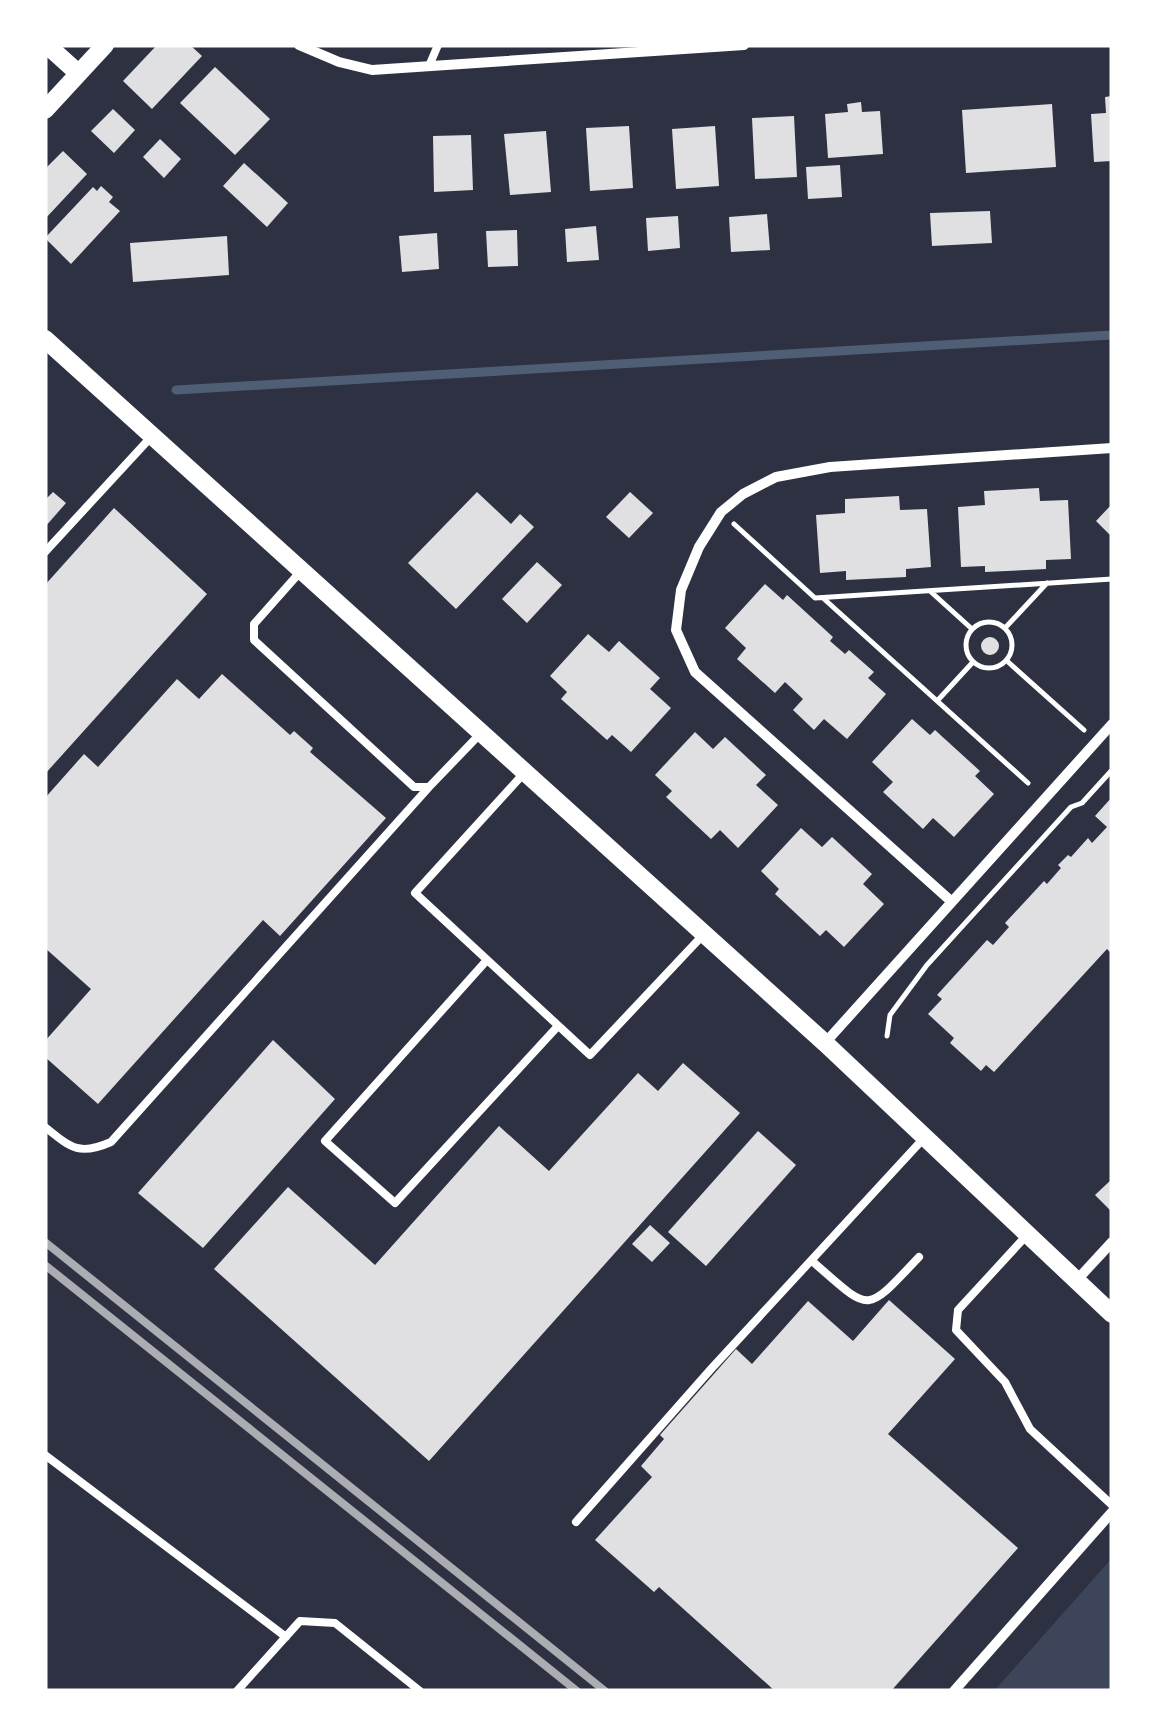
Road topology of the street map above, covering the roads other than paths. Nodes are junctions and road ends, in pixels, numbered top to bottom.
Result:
1 (48, 45) edge
2 (105, 45) edge
3 (299, 45) edge
4 (438, 45) edge
5 (744, 45) edge
6 (428, 66) junction
7 (78, 73) junction
8 (45, 110) edge
9 (45, 338) edge
10 (152, 436) junction
11 (1112, 448) edge
12 (45, 552) edge
13 (302, 571) junction
14 (1112, 724) edge
15 (481, 732) junction
16 (524, 772) junction
17 (430, 787) junction
18 (952, 902) junction
19 (704, 934) junction
20 (487, 960) junction
21 (558, 1026) junction
22 (825, 1044) junction
23 (45, 1127) edge
24 (924, 1138) junction
25 (1027, 1235) junction
26 (1112, 1242) edge
27 (919, 1257) dead end
28 (812, 1261) junction
29 (1076, 1281) junction
30 (1112, 1314) edge
31 (45, 1455) edge
32 (1112, 1509) edge
33 (576, 1522) dead end
34 (286, 1636) junction
35 (237, 1691) edge
36 (420, 1691) edge
37 (954, 1691) edge

1 - 7 street
2 - 7 street
3 - 6 street
4 - 6 lane
5 - 6 street
7 - 8 street
9 - 10 street
10 - 12 lane
10 - 13 street
11 - 18 street
13 - 15 street
13 - 17 lane
14 - 18 street
15 - 16 street
15 - 17 lane
16 - 19 street
16 - 20 lane
17 - 23 lane
18 - 22 street
19 - 21 lane
19 - 22 street
20 - 21 lane
20 - 21 lane
22 - 24 street
24 - 25 street
24 - 28 lane
25 - 29 street
25 - 32 lane
26 - 29 street
27 - 28 lane
28 - 33 lane
29 - 30 street
31 - 34 lane
32 - 37 street
34 - 35 lane
34 - 36 lane

